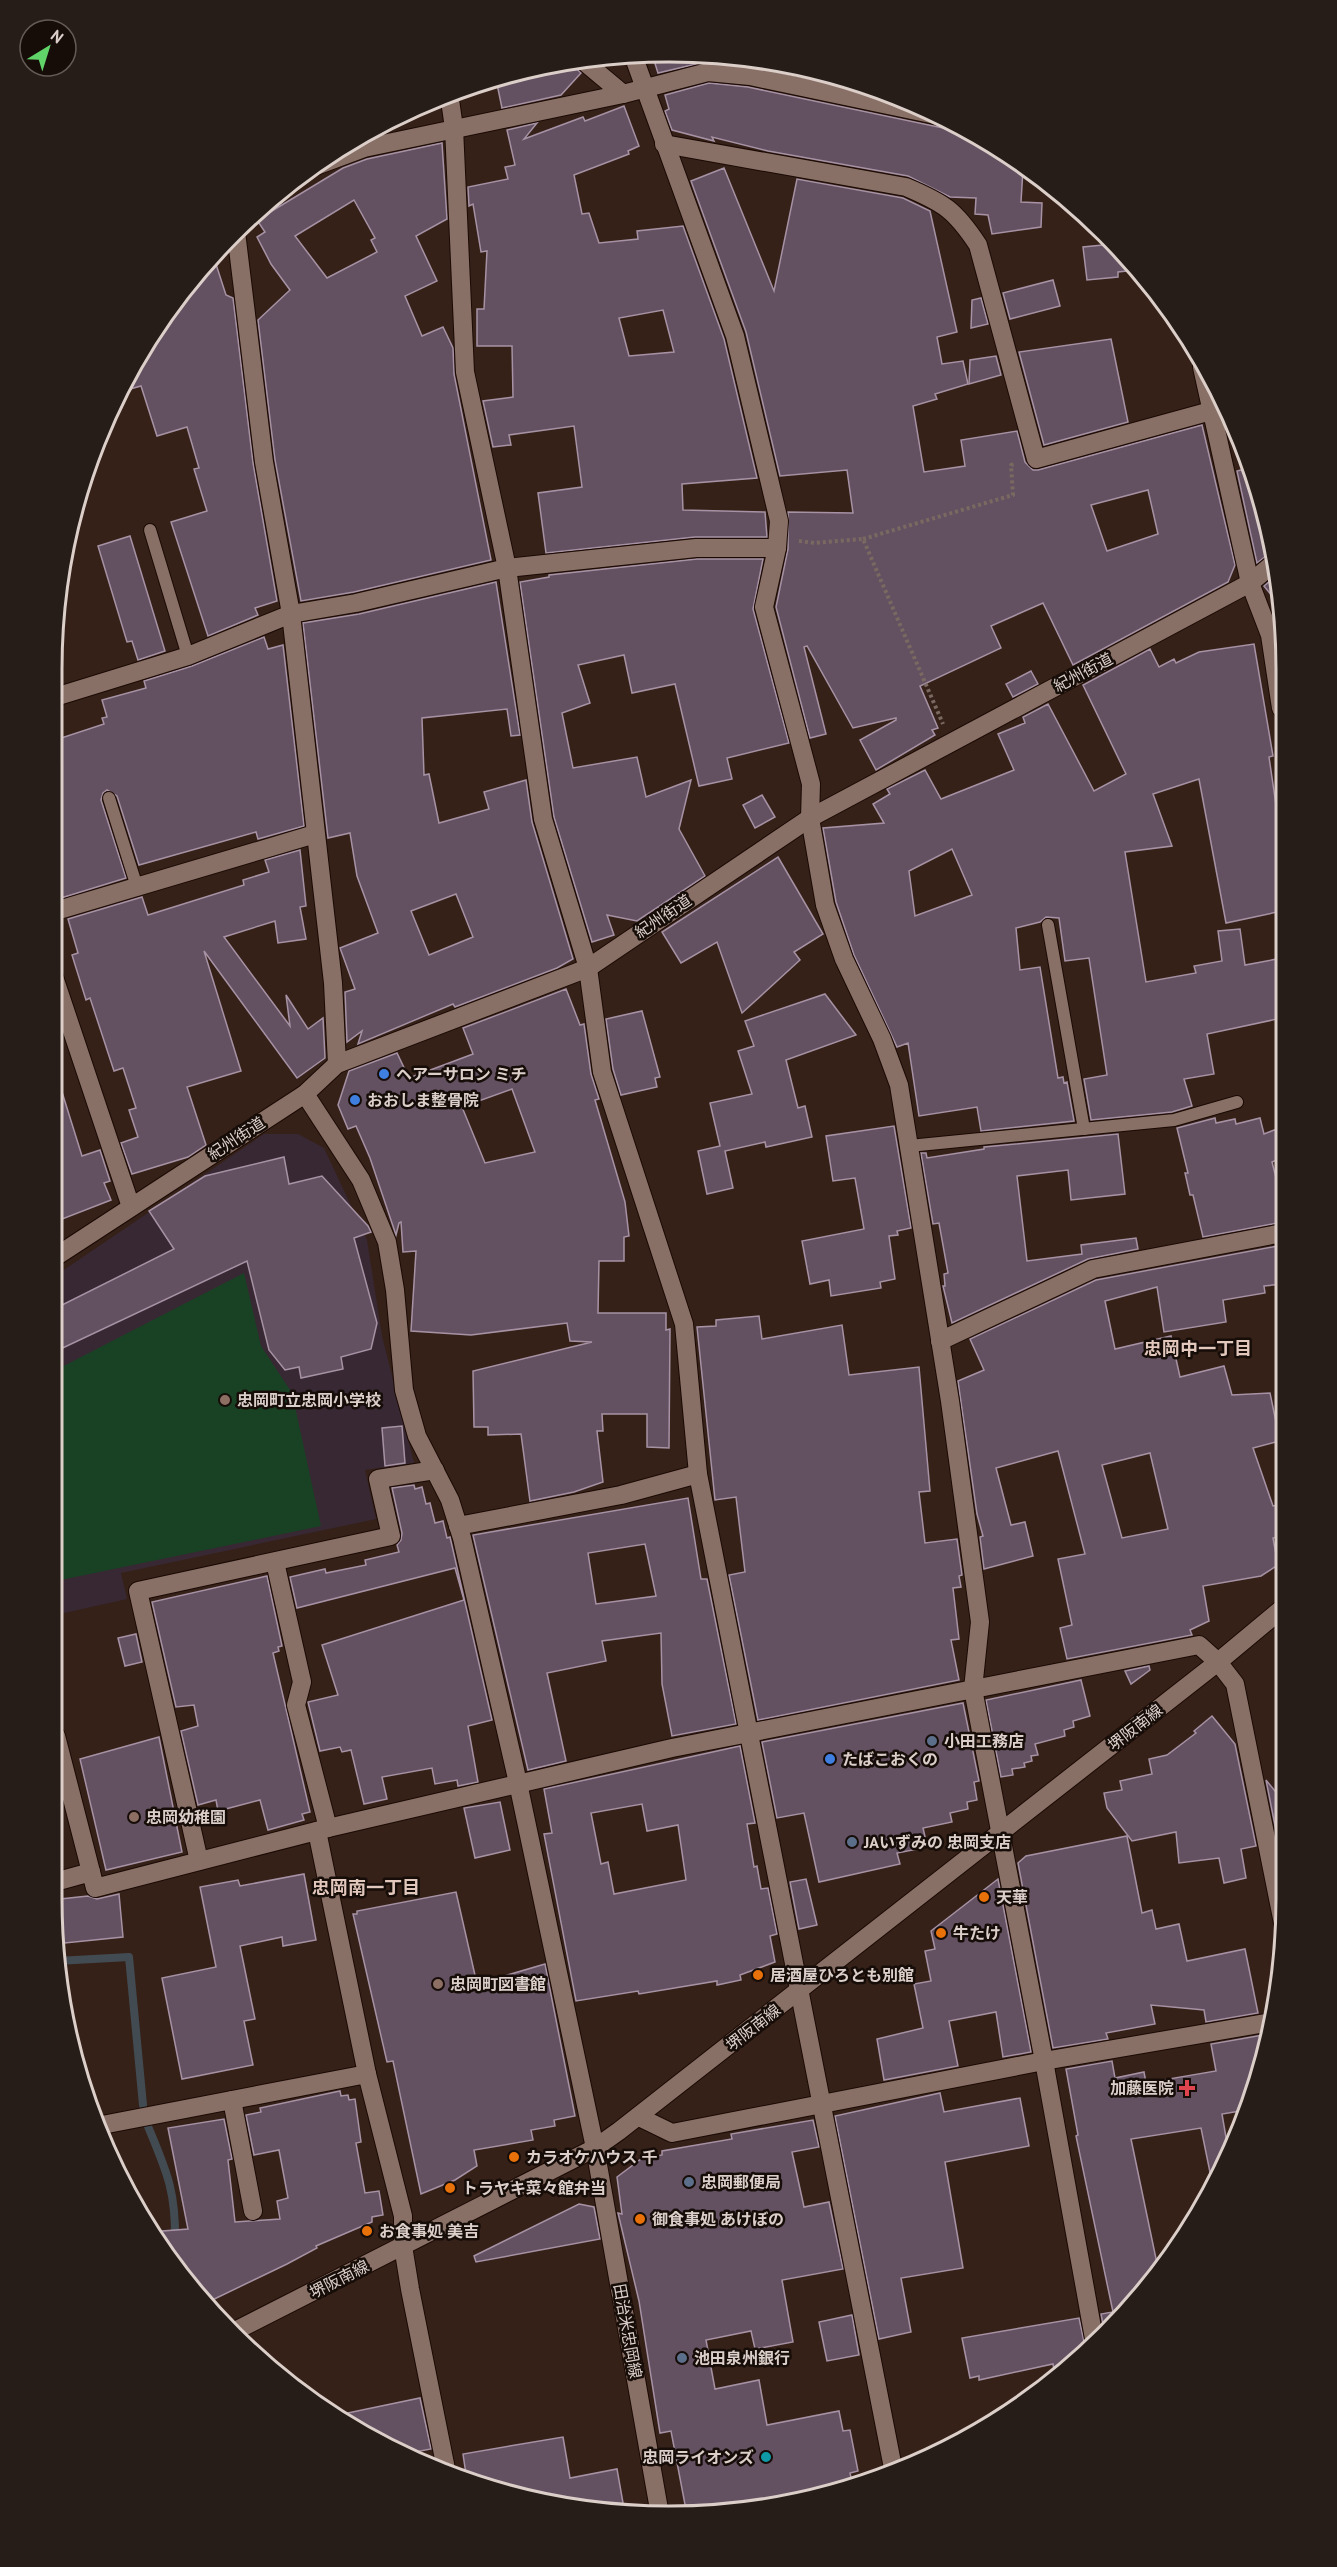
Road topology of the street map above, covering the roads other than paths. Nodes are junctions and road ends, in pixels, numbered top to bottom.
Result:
1 (636, 63) edge
2 (591, 67) edge
3 (644, 89) junction
4 (623, 93) junction
5 (450, 103) edge
6 (900, 107) edge
7 (454, 128) junction
8 (664, 144) junction
9 (346, 155) edge
10 (236, 242) edge
11 (1206, 387) edge
12 (1211, 411) junction
13 (150, 530) dead end
14 (777, 543) junction
15 (507, 568) junction
16 (1267, 569) edge
17 (1250, 583) junction
18 (291, 614) junction
19 (188, 656) junction
20 (1276, 675) edge
21 (62, 695) edge
22 (109, 798) dead end
23 (810, 818) junction
24 (315, 834) junction
25 (137, 887) junction
26 (62, 909) edge
27 (1048, 925) dead end
28 (588, 968) junction
29 (62, 1001) edge
30 (337, 1064) junction
31 (305, 1094) junction
32 (1237, 1102) dead end
33 (1084, 1129) junction
34 (909, 1146) junction
35 (130, 1207) junction
36 (1276, 1234) edge
37 (62, 1252) edge
38 (940, 1341) junction
39 (435, 1470) junction
40 (698, 1474) junction
41 (458, 1526) junction
42 (275, 1562) junction
43 (1276, 1616) edge
44 (1218, 1662) junction
45 (973, 1689) junction
46 (750, 1734) junction
47 (62, 1759) edge
48 (518, 1783) junction
49 (322, 1830) junction
50 (1001, 1832) junction
51 (199, 1861) junction
52 (91, 1872) junction
53 (62, 1879) edge
54 (1276, 1887) edge
55 (800, 1989) junction
56 (1263, 2023) edge
57 (1044, 2061) junction
58 (367, 2074) junction
59 (232, 2100) junction
60 (821, 2105) junction
61 (639, 2117) junction
62 (105, 2124) edge
63 (595, 2148) junction
64 (253, 2211) dead end
65 (403, 2246) junction
66 (240, 2329) edge
67 (1093, 2333) edge
68 (444, 2462) edge
69 (892, 2462) edge
70 (658, 2506) edge

1 - 3 street
2 - 4 street
3 - 4 street
3 - 6 street
3 - 8 street
4 - 7 street
5 - 7 street
7 - 9 street
7 - 15 street
8 - 12 street
8 - 14 street
10 - 18 street
11 - 12 street
12 - 17 street
13 - 19 lane
14 - 15 street
14 - 23 street
15 - 18 street
15 - 28 street
16 - 17 street, 紀州街道
17 - 20 street
17 - 23 street, 紀州街道
18 - 19 street
18 - 24 street
19 - 21 street
22 - 25 lane
23 - 28 street, 紀州街道
23 - 34 street
24 - 25 street
24 - 30 street
25 - 26 street
27 - 33 lane
28 - 30 street, 紀州街道
28 - 40 street
29 - 35 street
30 - 31 street, 紀州街道
31 - 35 street, 紀州街道
31 - 39 street, 田治米忠岡線
32 - 33 lane
33 - 34 lane
34 - 38 street
35 - 37 street, 紀州街道
36 - 38 street
38 - 45 street
39 - 41 street, 田治米忠岡線
39 - 42 street
40 - 41 street
40 - 46 street
41 - 48 street, 田治米忠岡線
42 - 49 street
42 - 51 street
43 - 44 street, 堺阪南線
44 - 45 street
44 - 50 street, 堺阪南線
44 - 54 street
45 - 46 street
45 - 50 street
46 - 48 street
46 - 55 street
47 - 52 street
48 - 49 street
48 - 63 street, 田治米忠岡線
49 - 51 street
49 - 58 street
50 - 55 street, 堺阪南線
50 - 57 street
51 - 52 street
52 - 53 street
55 - 60 street
55 - 61 street, 堺阪南線
56 - 57 street
57 - 60 street
57 - 67 street
58 - 59 street
58 - 65 street
59 - 62 street
59 - 64 street
60 - 61 street
60 - 69 street
61 - 63 street, 堺阪南線
63 - 65 street, 堺阪南線
63 - 70 street, 田治米忠岡線
65 - 66 street, 堺阪南線
65 - 68 street

